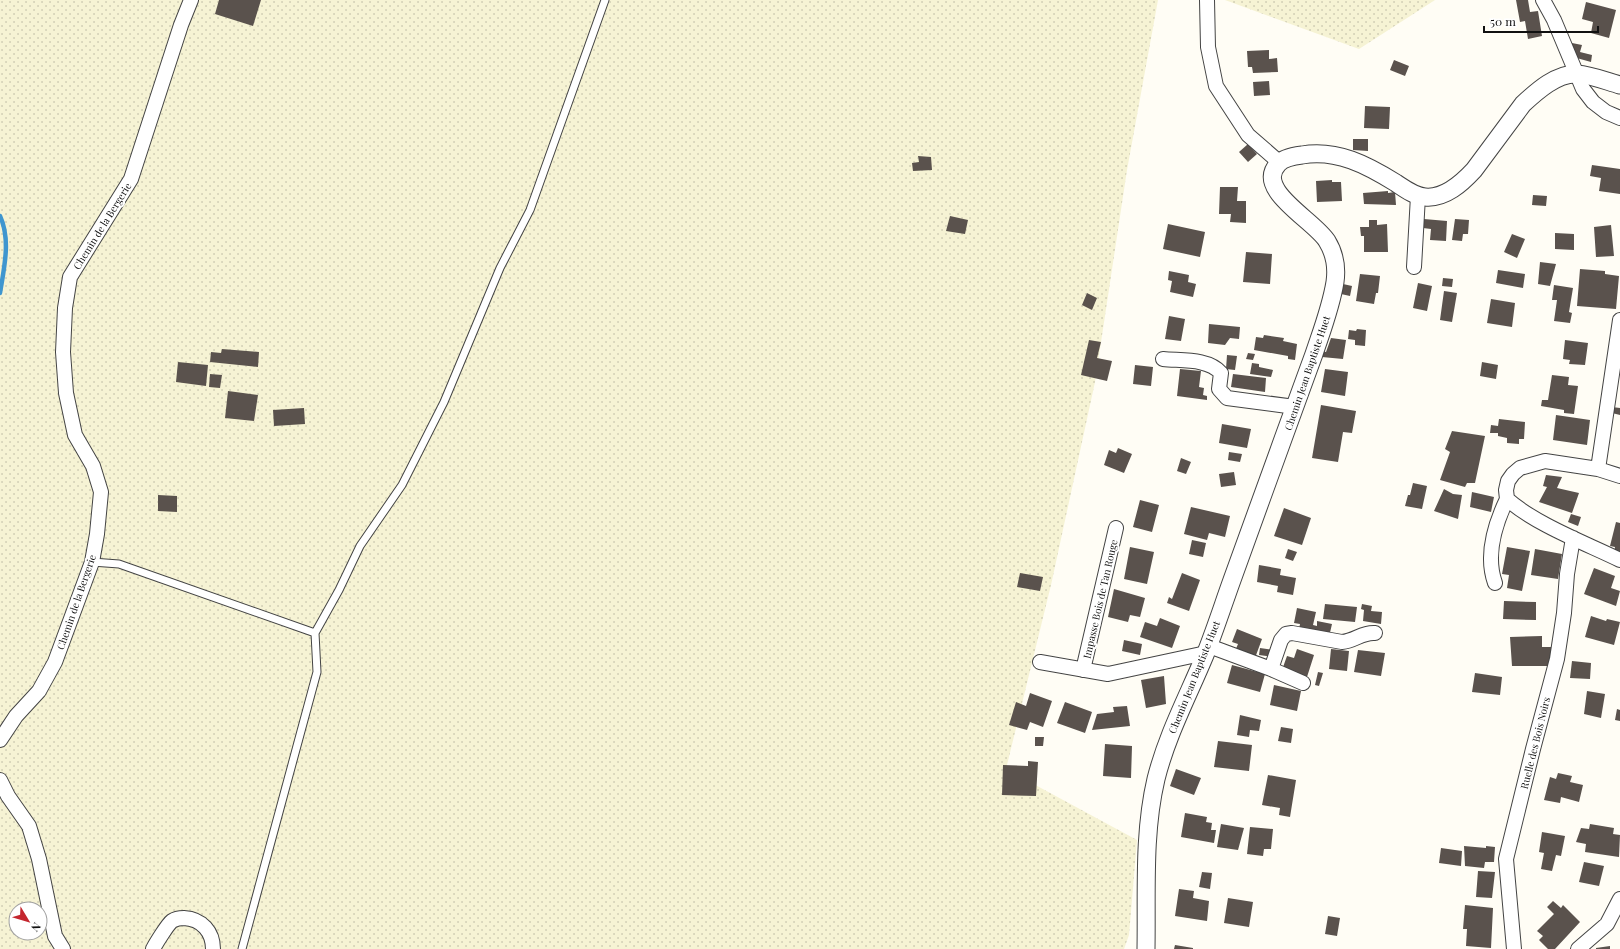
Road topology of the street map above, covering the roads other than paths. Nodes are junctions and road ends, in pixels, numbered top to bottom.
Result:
1 (191, 0) edge
2 (605, 0) edge
3 (1207, 0) edge
4 (1543, 0) edge
5 (1577, 74) junction
6 (1620, 85) edge
7 (1620, 118) edge
8 (1279, 162) junction
9 (1418, 196) junction
10 (1414, 268) dead end
11 (1620, 320) edge
12 (1163, 359) dead end
13 (1295, 407) junction
14 (1598, 469) junction
15 (1620, 476) edge
16 (1507, 498) junction
17 (1116, 528) dead end
18 (1573, 538) junction
19 (1620, 560) edge
20 (92, 562) junction
21 (1495, 583) dead end
22 (315, 633) junction
23 (1375, 633) dead end
24 (1207, 649) junction
25 (1040, 662) dead end
26 (1271, 669) junction
27 (1083, 670) junction
28 (1303, 683) dead end
29 (0, 740) edge
30 (0, 780) edge
31 (1620, 899) edge
32 (63, 949) edge
33 (152, 949) edge
34 (213, 949) edge
35 (242, 949) edge
36 (1146, 949) edge
37 (1514, 949) edge
38 (1578, 949) edge

1 - 20 street, Chemin de la Bergerie
2 - 22 lane
3 - 8 street
4 - 5 street
5 - 6 street
5 - 7 street
5 - 9 street
8 - 9 street
8 - 13 street, Chemin Jean Baptiste Huet
9 - 10 street
11 - 14 street
12 - 13 street
13 - 24 street, Chemin Jean Baptiste Huet
14 - 15 street
14 - 16 street
16 - 18 street
16 - 21 street
17 - 27 street, Impasse Bois de Tan Rouge
18 - 19 street
18 - 37 street, Ruelle des Bois Noirs
20 - 22 lane
20 - 29 street, Chemin de la Bergerie
22 - 35 lane
23 - 26 street
24 - 26 street
24 - 27 street, Impasse Bois de Tan Rouge
24 - 36 street, Chemin Jean Baptiste Huet
25 - 27 street, Impasse Bois de Tan Rouge
26 - 28 street
30 - 32 street
31 - 38 street
33 - 34 street

